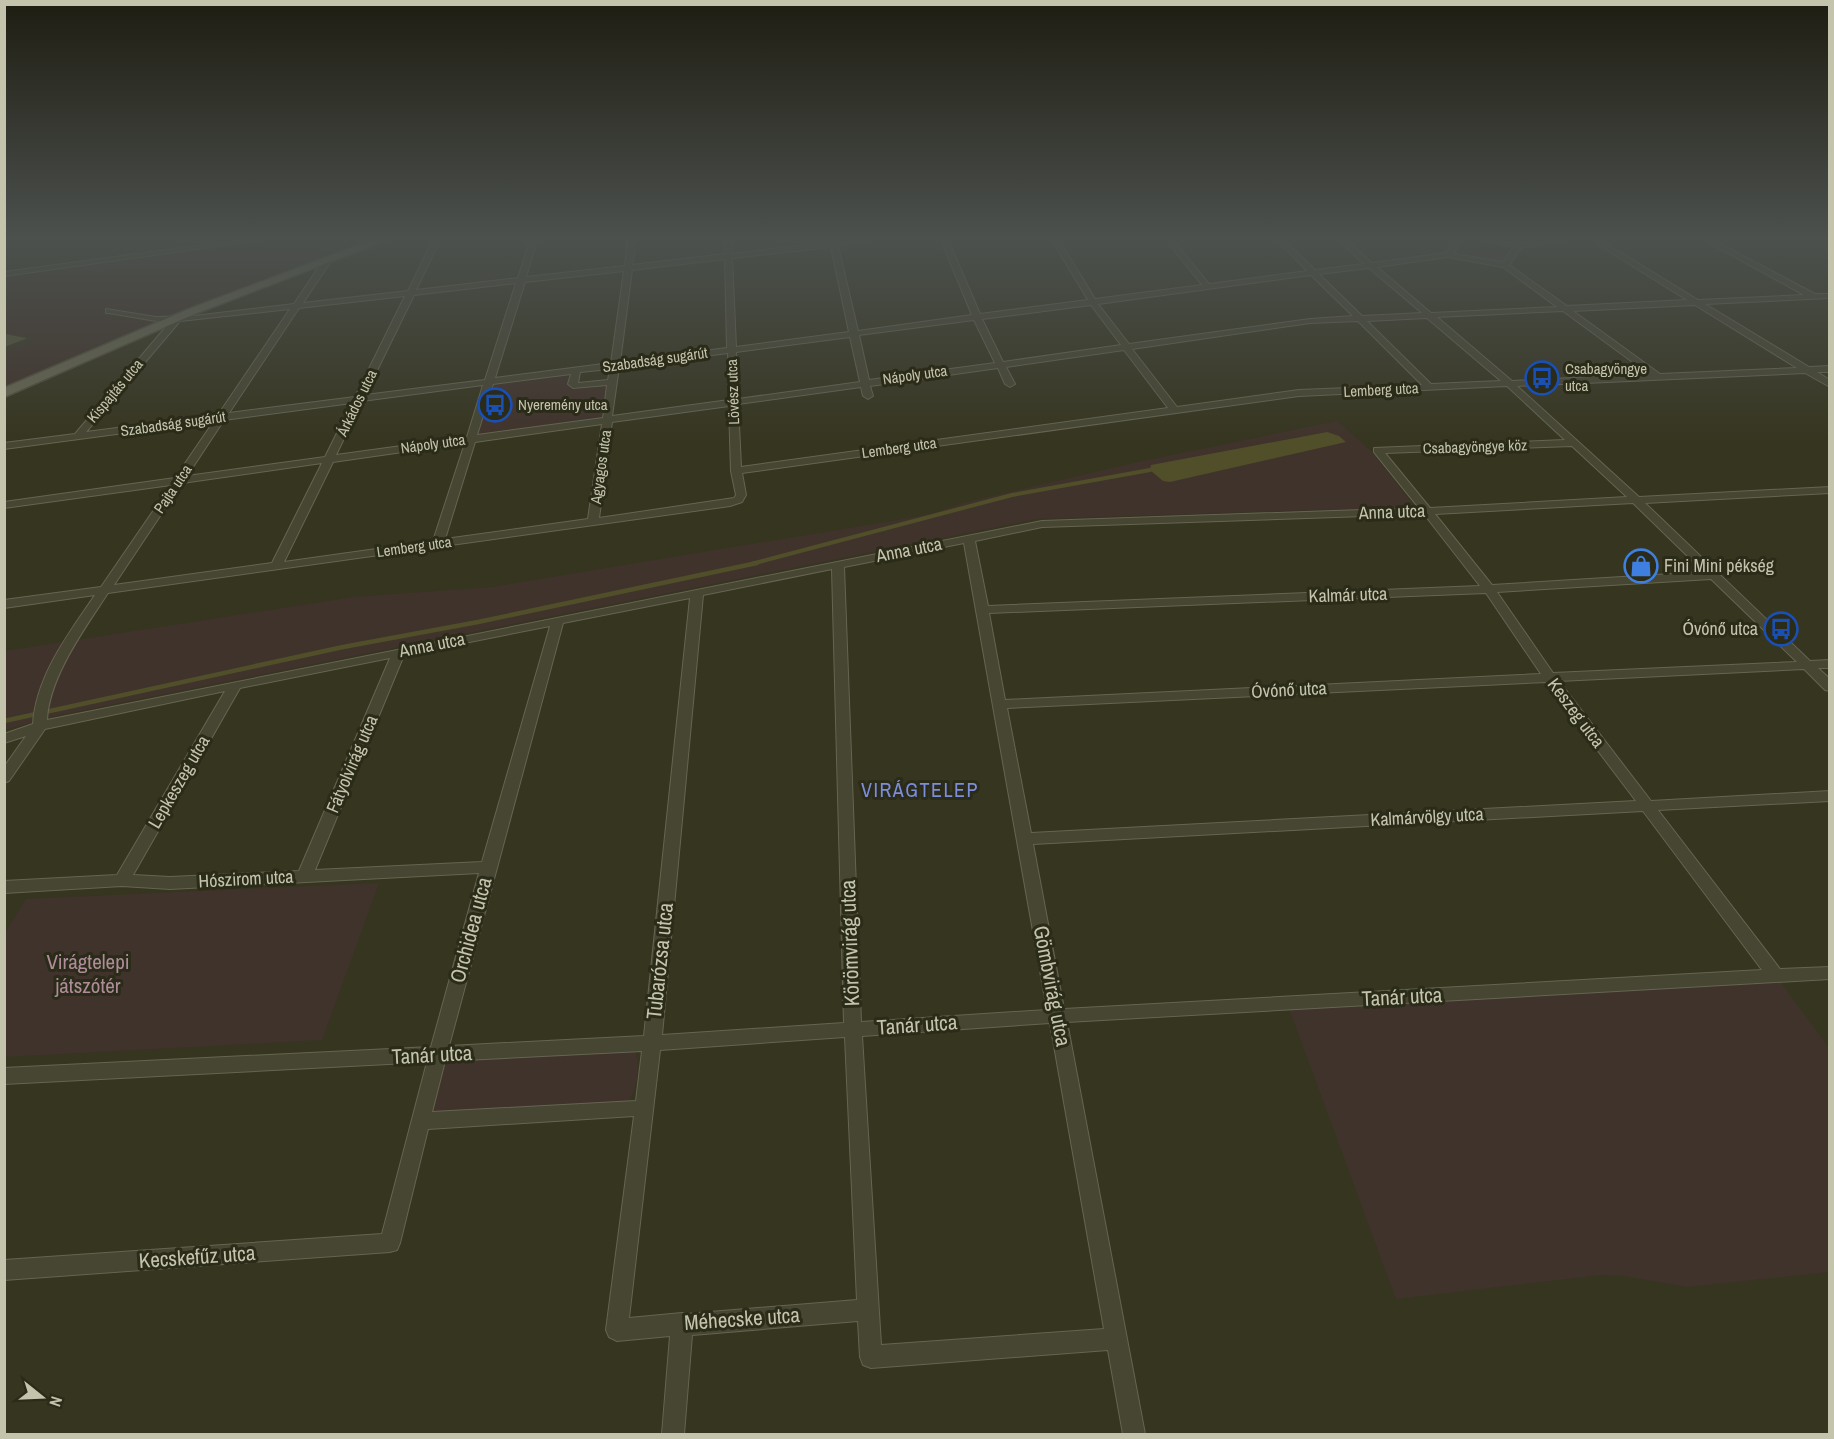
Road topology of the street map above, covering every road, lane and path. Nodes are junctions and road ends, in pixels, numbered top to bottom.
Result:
1 (208, 307) edge
2 (285, 307) edge
3 (295, 307) edge
4 (404, 307) edge
5 (513, 307) edge
6 (622, 307) edge
7 (730, 307) edge
8 (848, 307) edge
9 (973, 307) edge
10 (1053, 307) edge
11 (1097, 307) edge
12 (1348, 307) edge
13 (1419, 307) edge
14 (1561, 307) edge
15 (1619, 307) edge
16 (1704, 307) edge
17 (1565, 310) junction
18 (109, 311) dead end
19 (1429, 316) junction
20 (977, 317) junction
21 (177, 319) junction
22 (1360, 319) junction
23 (854, 333) junction
24 (1126, 345) junction
25 (732, 350) junction
26 (999, 363) junction
27 (614, 365) junction
28 (1830, 369) edge
29 (576, 370) junction
30 (1808, 370) junction
31 (1658, 377) junction
32 (612, 379) junction
33 (489, 381) junction
34 (865, 382) junction
35 (1010, 384) dead end
36 (1510, 384) junction
37 (1830, 384) edge
38 (1429, 387) junction
39 (4, 393) edge
40 (868, 396) dead end
41 (358, 399) junction
42 (734, 401) junction
43 (1174, 410) junction
44 (220, 417) junction
45 (608, 419) junction
46 (77, 437) junction
47 (471, 439) junction
48 (1572, 443) junction
49 (4, 446) edge
50 (1378, 450) joint
51 (329, 458) junction
52 (736, 471) junction
53 (179, 480) junction
54 (1830, 490) edge
55 (1635, 499) junction
56 (4, 505) edge
57 (1427, 511) junction
58 (594, 522) junction
59 (969, 538) junction
60 (438, 543) junction
61 (838, 565) junction
62 (276, 566) junction
63 (1713, 575) junction
64 (1489, 589) junction
65 (103, 590) junction
66 (697, 592) junction
67 (4, 604) edge
68 (983, 610) junction
69 (558, 620) junction
70 (399, 652) junction
71 (1830, 664) edge
72 (1807, 666) junction
73 (1549, 677) junction
74 (235, 685) junction
75 (1830, 687) edge
76 (1000, 704) junction
77 (40, 725) junction
78 (4, 739) edge
79 (4, 778) edge
80 (1830, 796) edge
81 (1646, 805) junction
82 (1024, 839) junction
83 (487, 867) junction
84 (305, 875) junction
85 (122, 880) junction
86 (4, 887) edge
87 (1830, 973) edge
88 (1776, 976) junction
89 (1057, 1016) junction
90 (853, 1030) junction
91 (652, 1043) junction
92 (438, 1054) junction
93 (4, 1076) edge
94 (643, 1108) junction
95 (420, 1121) junction
96 (390, 1243) joint
97 (4, 1270) edge
98 (867, 1310) junction
99 (682, 1323) junction
100 (617, 1330) joint
101 (1117, 1339) junction
102 (673, 1434) edge
103 (1134, 1434) edge

1 - 21 main road
2 - 21 street
3 - 44 street, Pajta utca
4 - 41 street, Árkádos utca
5 - 33 street
6 - 27 street
7 - 25 street, Lövész utca
8 - 23 street
9 - 20 street
10 - 20 street, Szabadság sugárút
11 - 24 street
12 - 22 street
13 - 19 street
14 - 17 street
15 - 17 street, Nápoly utca
16 - 30 street
17 - 19 street, Nápoly utca
17 - 31 street
18 - 21 street
19 - 22 street, Nápoly utca
19 - 36 street
20 - 23 street, Szabadság sugárút
20 - 26 street
21 - 39 main road
21 - 46 street, Kispajtás utca
22 - 24 street, Nápoly utca
22 - 38 street
23 - 25 street, Szabadság sugárút
23 - 34 street
24 - 26 street, Nápoly utca
24 - 43 street
25 - 27 street, Szabadság sugárút
25 - 42 street, Lövész utca
26 - 34 street, Nápoly utca
26 - 35 street
27 - 29 street, Szabadság sugárút
27 - 32 street, Agyagos utca
28 - 30 street, Lemberg utca
29 - 32 street
29 - 33 street, Szabadság sugárút
30 - 31 street, Lemberg utca
30 - 37 street
31 - 36 street, Lemberg utca
32 - 45 street, Agyagos utca
33 - 41 street, Szabadság sugárút
33 - 47 street
34 - 40 street
34 - 42 street, Nápoly utca
36 - 38 street, Lemberg utca
36 - 48 street
38 - 43 street, Lemberg utca
41 - 44 street, Szabadság sugárút
41 - 51 street, Árkádos utca
42 - 45 street, Nápoly utca
42 - 52 street, Lövész utca
43 - 52 street, Lemberg utca
44 - 46 street, Szabadság sugárút
44 - 53 street, Pajta utca
45 - 47 street, Nápoly utca
45 - 58 street, Agyagos utca
46 - 49 street, Szabadság sugárút
47 - 51 street, Nápoly utca
47 - 60 street
48 - 50 street, Csabagyöngye köz
48 - 55 street
50 - 57 street, Keszeg utca
51 - 53 street, Nápoly utca
51 - 62 street, Árkádos utca
52 - 58 street, Lemberg utca
53 - 56 street, Nápoly utca
53 - 65 street, Pajta utca
54 - 55 street, Anna utca
55 - 57 street, Anna utca
55 - 63 street
57 - 59 street, Anna utca
57 - 64 street, Keszeg utca
58 - 60 street, Lemberg utca
59 - 61 street, Anna utca
59 - 68 street, Gömbvirág utca
60 - 62 street, Lemberg utca
61 - 66 street, Anna utca
61 - 90 street, Körömvirág utca
62 - 65 street, Lemberg utca
63 - 64 street, Kalmár utca
63 - 72 street
64 - 68 street, Kalmár utca
64 - 73 street, Keszeg utca
65 - 67 street, Lemberg utca
65 - 77 street, Pajta utca
66 - 69 street, Anna utca
66 - 91 street, Tubarózsa utca
68 - 76 street, Gömbvirág utca
69 - 70 street, Anna utca
69 - 83 street, Orchidea utca
70 - 74 street, Anna utca
70 - 84 street, Fátyolvirág utca
71 - 72 street, Óvónő utca
72 - 73 street, Óvónő utca
72 - 75 street
73 - 76 street, Óvónő utca
73 - 81 street, Keszeg utca
74 - 77 street, Anna utca
74 - 85 street, Lepkeszeg utca
76 - 82 street, Gömbvirág utca
77 - 78 street, Anna utca
77 - 79 street
80 - 81 street, Kalmárvölgy utca
81 - 82 street, Kalmárvölgy utca
81 - 88 street, Keszeg utca
82 - 89 street, Gömbvirág utca
83 - 84 street, Hószirom utca
83 - 92 street, Orchidea utca
84 - 85 street, Hószirom utca
85 - 86 street, Hószirom utca
87 - 88 street, Tanár utca
88 - 89 street, Tanár utca
89 - 90 street, Tanár utca
89 - 101 street, Gömbvirág utca
90 - 91 street, Tanár utca
90 - 98 street, Körömvirág utca
91 - 92 street, Tanár utca
91 - 94 street, Tubarózsa utca
92 - 93 street, Tanár utca
92 - 95 street, Orchidea utca
94 - 95 street
94 - 100 street, Tubarózsa utca
95 - 96 street, Orchidea utca
96 - 97 street, Kecskefűz utca
98 - 99 street, Méhecske utca
98 - 101 street, Körömvirág utca
99 - 100 street, Méhecske utca
99 - 102 street
101 - 103 street, Gömbvirág utca

